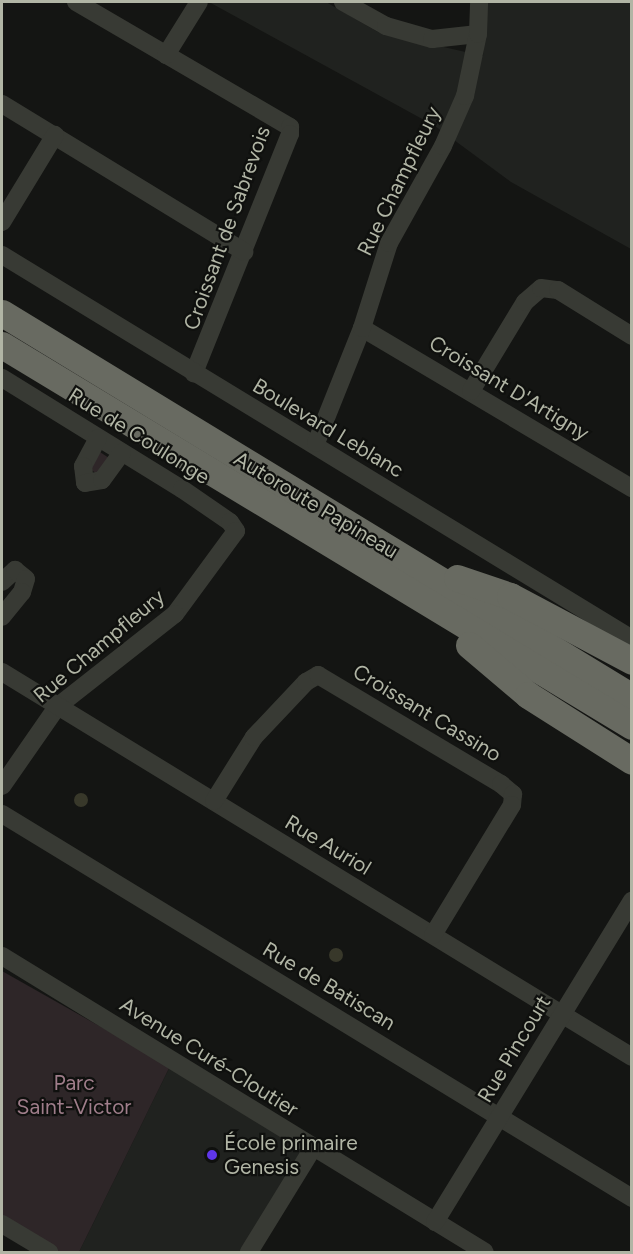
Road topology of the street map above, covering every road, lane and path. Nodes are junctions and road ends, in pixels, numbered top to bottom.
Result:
1 (76, 2) edge
2 (199, 2) edge
3 (343, 2) edge
4 (478, 2) edge
5 (478, 34) junction
6 (166, 55) junction
7 (2, 104) edge
8 (55, 135) junction
9 (2, 222) edge
10 (244, 252) junction
11 (2, 255) edge
12 (2, 313) edge
13 (362, 328) junction
14 (632, 336) edge
15 (2, 345) edge
16 (194, 372) junction
17 (2, 378) edge
18 (471, 390) junction
19 (98, 438) junction
20 (316, 443) junction
21 (122, 452) junction
22 (632, 488) edge
23 (231, 543) joint
24 (405, 574) junction
25 (2, 582) edge
26 (2, 617) edge
27 (632, 639) edge
28 (632, 662) edge
29 (2, 672) edge
30 (632, 697) edge
31 (57, 706) junction
32 (632, 726) edge
33 (632, 762) edge
34 (2, 786) edge
35 (214, 801) junction
36 (2, 814) edge
37 (632, 900) edge
38 (433, 935) junction
39 (2, 956) edge
40 (561, 1014) junction
41 (632, 1057) edge
42 (500, 1117) junction
43 (313, 1148) junction
44 (632, 1198) edge
45 (435, 1222) junction
46 (2, 1224) edge
47 (49, 1252) edge
48 (249, 1252) edge
49 (485, 1252) edge

1 - 6 street, Croissant de Sabrevois
2 - 6 street
3 - 5 street
4 - 5 street, Rue Champfleury
5 - 13 street, Rue Champfleury
6 - 10 street, Croissant de Sabrevois
7 - 8 street
8 - 9 street
8 - 10 street
10 - 16 street, Croissant de Sabrevois
11 - 16 street, Boulevard Leblanc
12 - 24 highway, Autoroute Papineau
13 - 18 street, Croissant D'Artigny
13 - 20 street, Rue Champfleury
14 - 18 street
15 - 24 highway, Autoroute Papineau
16 - 20 street, Boulevard Leblanc
17 - 19 street, Rue de Coulonge
18 - 22 street, Croissant D'Artigny
19 - 21 street, Rue de Coulonge
19 - 21 street
20 - 27 street, Boulevard Leblanc
21 - 23 street, Rue de Coulonge
23 - 31 street, Rue Champfleury
24 - 28 highway
24 - 30 highway, Autoroute Papineau
24 - 32 highway, Autoroute Papineau
24 - 33 highway
25 - 26 street
29 - 31 street, Rue Auriol
31 - 34 street, Rue Champfleury
31 - 35 street, Rue Auriol
35 - 38 street, Rue Auriol
35 - 38 street, Croissant Cassino
36 - 42 street, Rue de Batiscan
37 - 40 street, Rue Pincourt
38 - 40 street, Rue Auriol
39 - 43 street, Avenue Curé-Cloutier
40 - 41 street, Rue Auriol
40 - 42 street, Rue Pincourt
42 - 44 street, Rue de Batiscan
42 - 45 street, Rue Pincourt
43 - 45 street, Avenue Curé-Cloutier
43 - 48 street
45 - 49 street, Avenue Curé-Cloutier
46 - 47 street

